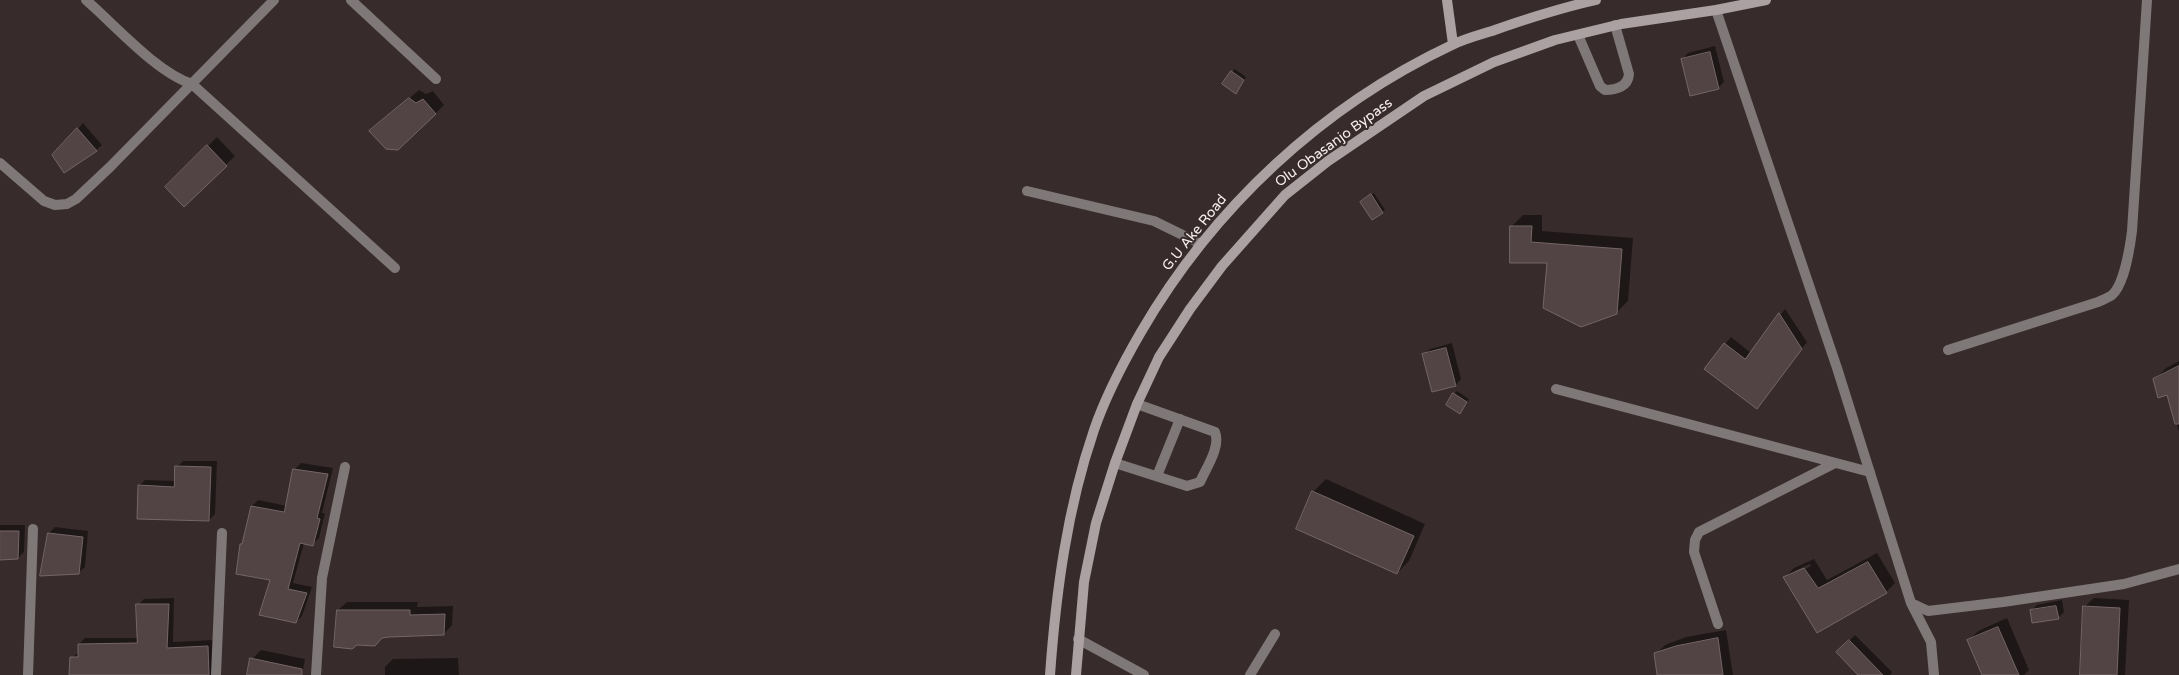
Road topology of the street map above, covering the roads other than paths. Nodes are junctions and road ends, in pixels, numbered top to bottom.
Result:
1 (86, 0) edge
2 (274, 0) edge
3 (351, 0) edge
4 (1447, 0) edge
5 (1596, 0) edge
6 (1766, 0) edge
7 (2147, 0) edge
8 (1716, 10) junction
9 (1615, 25) junction
10 (1578, 35) junction
11 (1453, 44) junction
12 (436, 78) dead end
13 (192, 84) junction
14 (0, 162) edge
15 (1027, 191) dead end
16 (1201, 244) junction
17 (395, 268) dead end
18 (1948, 350) dead end
19 (1556, 389) dead end
20 (1137, 404) junction
21 (1180, 419) junction
22 (1114, 463) junction
23 (1835, 463) junction
24 (346, 467) dead end
25 (1870, 472) junction
26 (1157, 476) junction
27 (33, 529) dead end
28 (222, 533) dead end
29 (2179, 569) edge
30 (1911, 603) junction
31 (1718, 624) dead end
32 (1275, 634) dead end
33 (1078, 639) junction
34 (28, 675) edge
35 (216, 675) edge
36 (316, 675) edge
37 (1050, 675) edge
38 (1076, 675) edge
39 (1144, 675) edge
40 (1250, 675) edge
41 (1934, 675) edge

1 - 13 street
2 - 13 street
3 - 12 street
4 - 11 main road
5 - 11 main road, G.U Ake Road
6 - 8 main road, Olu Obasanjo Bypass
7 - 18 street
8 - 9 main road, Olu Obasanjo Bypass
8 - 25 street
9 - 10 main road, Olu Obasanjo Bypass
9 - 10 street
10 - 20 main road, Olu Obasanjo Bypass
11 - 16 main road, G.U Ake Road
13 - 14 street
13 - 17 street
15 - 16 street
16 - 37 main road, G.U Ake Road
19 - 23 street
20 - 21 street
20 - 22 main road, Olu Obasanjo Bypass
21 - 26 street
21 - 26 street
22 - 26 street
22 - 33 main road, Olu Obasanjo Bypass
23 - 25 street
23 - 31 street
24 - 36 street
25 - 30 street
27 - 34 street
28 - 35 street
29 - 30 street
30 - 41 street
32 - 40 street
33 - 38 main road, Olu Obasanjo Bypass
33 - 39 street

